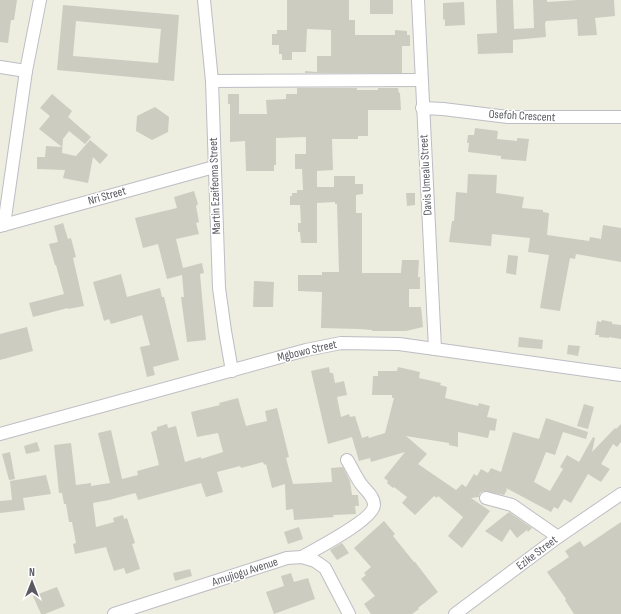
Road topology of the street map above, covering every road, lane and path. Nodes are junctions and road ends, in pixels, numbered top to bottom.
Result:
1 (40, 0) edge
2 (204, 0) edge
3 (418, 0) edge
4 (0, 67) edge
5 (26, 71) junction
6 (421, 80) junction
7 (212, 81) junction
8 (422, 108) junction
9 (621, 117) edge
10 (214, 167) junction
11 (2, 226) edge
12 (435, 349) junction
13 (232, 371) junction
14 (621, 375) edge
15 (0, 434) edge
16 (348, 460) dead end
17 (621, 494) edge
18 (486, 498) dead end
19 (558, 537) junction
20 (302, 557) junction
21 (114, 614) edge
22 (349, 614) edge
23 (455, 614) edge

1 - 5 street
2 - 7 street, Martin Ezeifeoma Street
3 - 6 street, Davis Umealu Street
4 - 5 street
5 - 11 street
6 - 7 street
6 - 8 street, Davis Umealu Street
7 - 10 street, Martin Ezeifeoma Street
8 - 9 street, Osefoh Crescent
8 - 12 street, Davis Umealu Street
10 - 11 street, Nri Street
10 - 13 street, Martin Ezeifeoma Street
12 - 13 street, Mgbowo Street
12 - 14 street, Mgbowo Street
13 - 15 street, Mgbowo Street
16 - 20 street
17 - 19 street, Ezike Street
18 - 19 street
19 - 23 street, Ezike Street
20 - 21 street, Amujiogu Avenue
20 - 22 street

